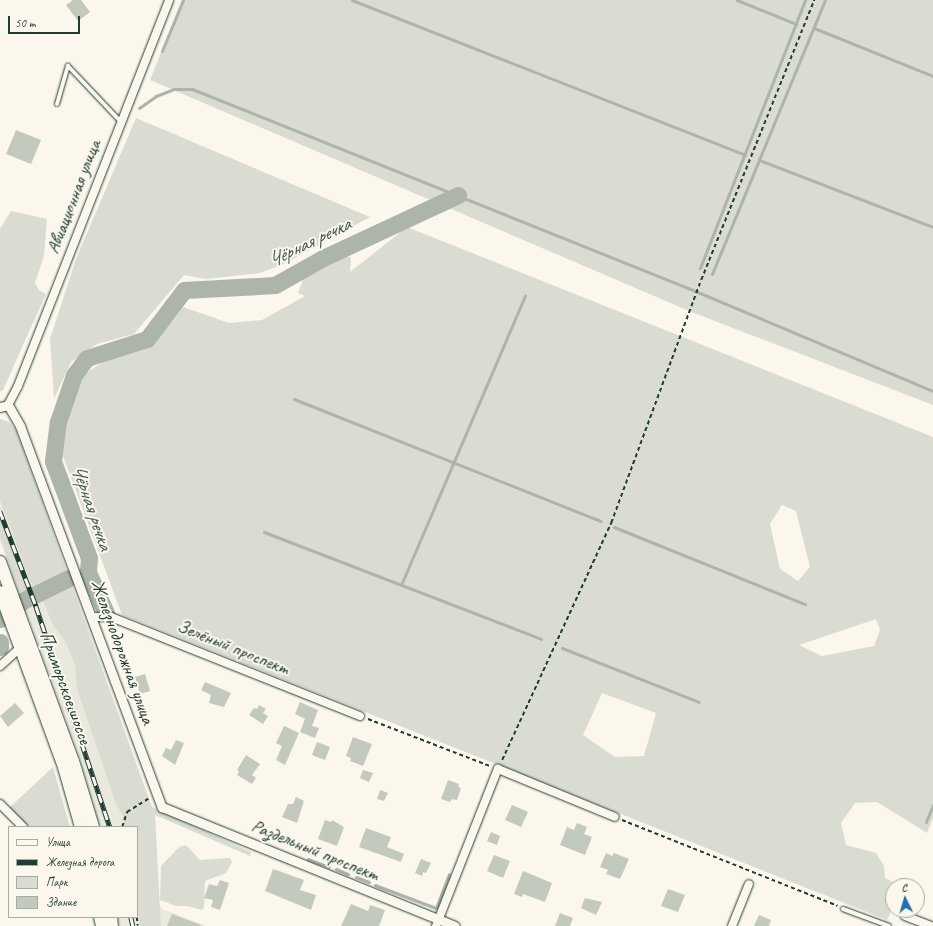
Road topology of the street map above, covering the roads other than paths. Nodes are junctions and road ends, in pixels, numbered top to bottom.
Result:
1 (169, 0) edge
2 (57, 104) dead end
3 (120, 121) junction
4 (4, 406) edge
5 (0, 562) edge
6 (0, 592) edge
7 (10, 606) junction
8 (92, 617) junction
9 (21, 647) junction
10 (0, 666) edge
11 (360, 716) road end
12 (0, 804) edge
13 (162, 808) joint
14 (615, 817) road end
15 (22, 826) edge
16 (81, 826) edge
17 (93, 826) edge
18 (749, 884) dead end
19 (843, 908) road end
20 (910, 918) edge
21 (437, 923) edge
22 (455, 926) edge
23 (732, 926) edge
24 (889, 926) edge
25 (931, 926) edge

1 - 3 street, Авиационная улица
2 - 3 lane
3 - 4 street, Авиационная улица
4 - 8 street, Железнодорожная улица
5 - 7 main road, Приморское шоссе
6 - 7 main road, Приморское шоссе
7 - 9 main road, Приморское шоссе
7 - 17 main road, Приморское шоссе
8 - 11 street, Зелёный проспект
8 - 13 street, Железнодорожная улица
9 - 10 street
9 - 16 main road, Приморское шоссе
12 - 15 street
13 - 21 street, Раздельный проспект
14 - 21 street
18 - 23 street
19 - 24 lane
20 - 25 street
21 - 22 street, Раздельный проспект

